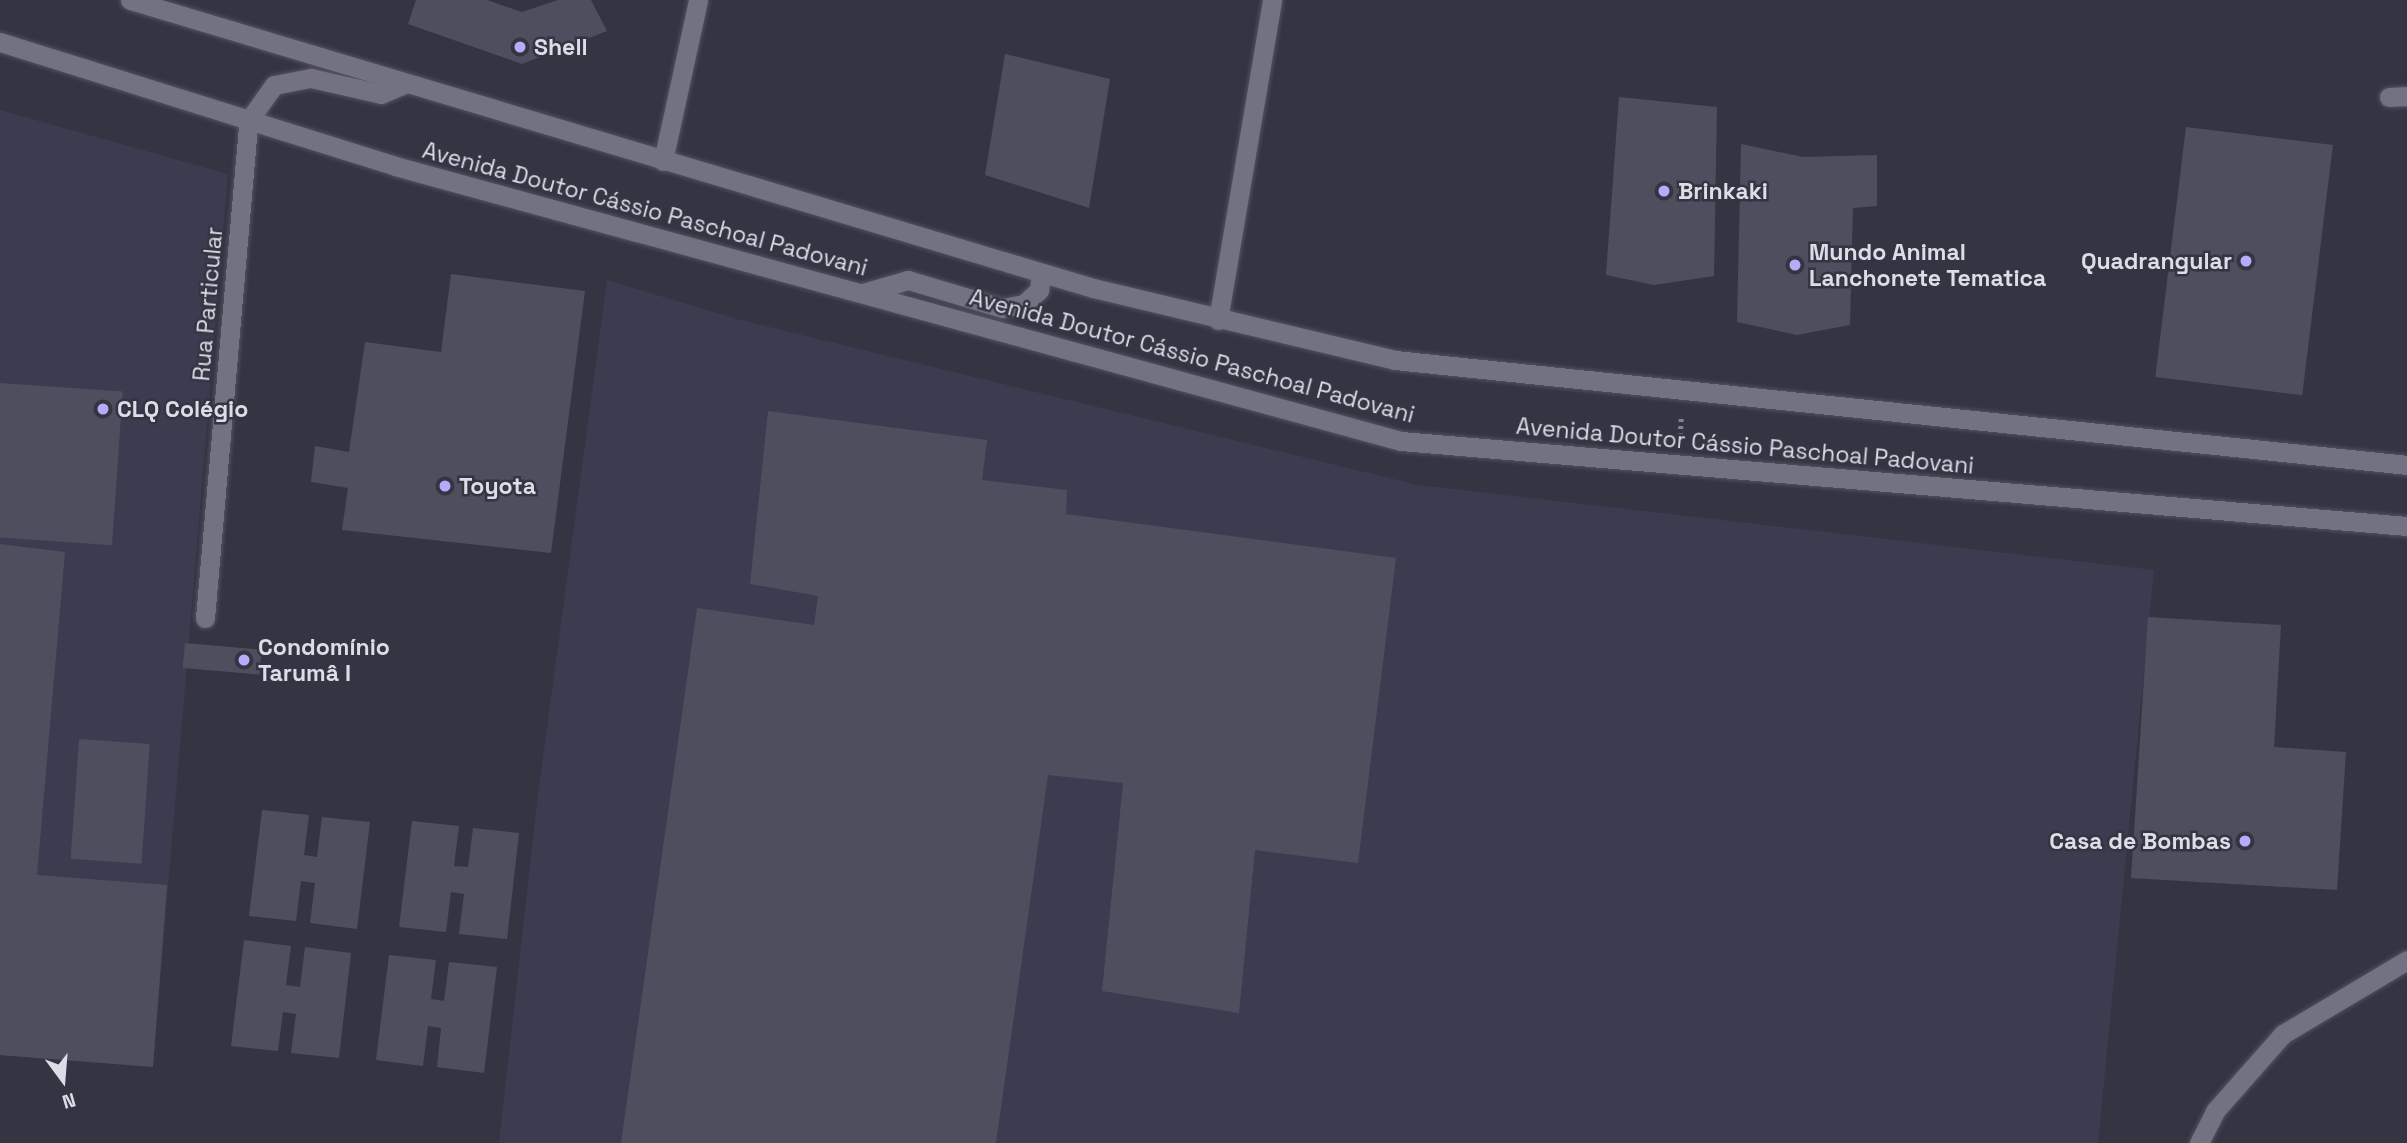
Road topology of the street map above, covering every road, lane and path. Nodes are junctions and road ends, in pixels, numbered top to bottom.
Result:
1 (130, 0) edge
2 (698, 0) edge
3 (1272, 0) edge
4 (0, 42) edge
5 (407, 83) junction
6 (249, 120) junction
7 (663, 161) junction
8 (1041, 273) junction
9 (862, 293) junction
10 (1218, 320) junction
11 (1683, 392) junction
12 (1678, 464) junction
13 (2407, 465) edge
14 (2407, 526) edge
15 (205, 618) dead end
16 (2407, 960) edge
17 (2199, 1143) edge

1 - 5 main road, Avenida Doutor Cássio Paschoal Padovani
2 - 7 main road
3 - 10 main road
4 - 6 main road, Avenida Doutor Cássio Paschoal Padovani
5 - 6 main road
5 - 7 main road, Avenida Doutor Cássio Paschoal Padovani
6 - 9 main road, Avenida Doutor Cássio Paschoal Padovani
6 - 15 main road, Rua Particular
7 - 8 main road, Avenida Doutor Cássio Paschoal Padovani
8 - 9 main road
8 - 10 main road, Avenida Doutor Cássio Paschoal Padovani
9 - 12 main road, Avenida Doutor Cássio Paschoal Padovani
10 - 11 main road, Avenida Doutor Cássio Paschoal Padovani
11 - 12 path
11 - 13 main road, Avenida Doutor Cássio Paschoal Padovani
12 - 14 main road, Avenida Doutor Cássio Paschoal Padovani
16 - 17 main road

